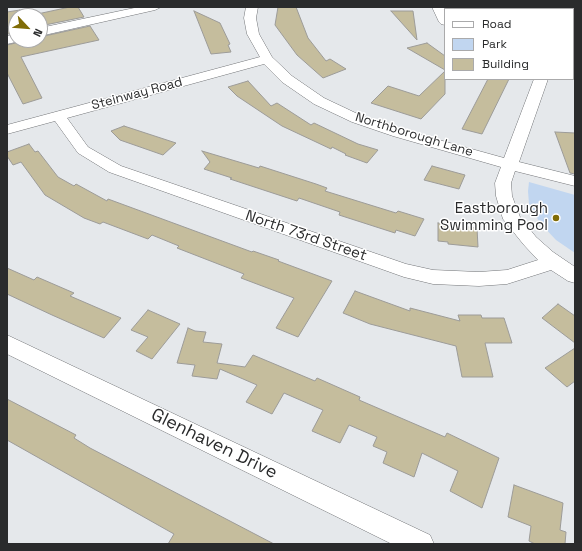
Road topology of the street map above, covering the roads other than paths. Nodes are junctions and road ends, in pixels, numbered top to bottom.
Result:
1 (155, 7) edge
2 (252, 7) edge
3 (438, 7) edge
4 (444, 21) edge
5 (48, 30) edge
6 (267, 60) junction
7 (541, 80) edge
8 (58, 115) junction
9 (7, 130) edge
10 (510, 164) junction
11 (575, 181) edge
12 (554, 262) junction
13 (575, 276) edge
14 (7, 344) edge
15 (421, 544) edge

1 - 5 street
2 - 6 street, Northborough Lane
3 - 4 street
6 - 8 street, Steinway Road
6 - 10 street, Northborough Lane
7 - 10 street
8 - 9 street, Steinway Road
8 - 12 street, North 73rd Street
10 - 11 street, Northborough Lane
10 - 12 street
12 - 13 street
14 - 15 street, Glenhaven Drive

